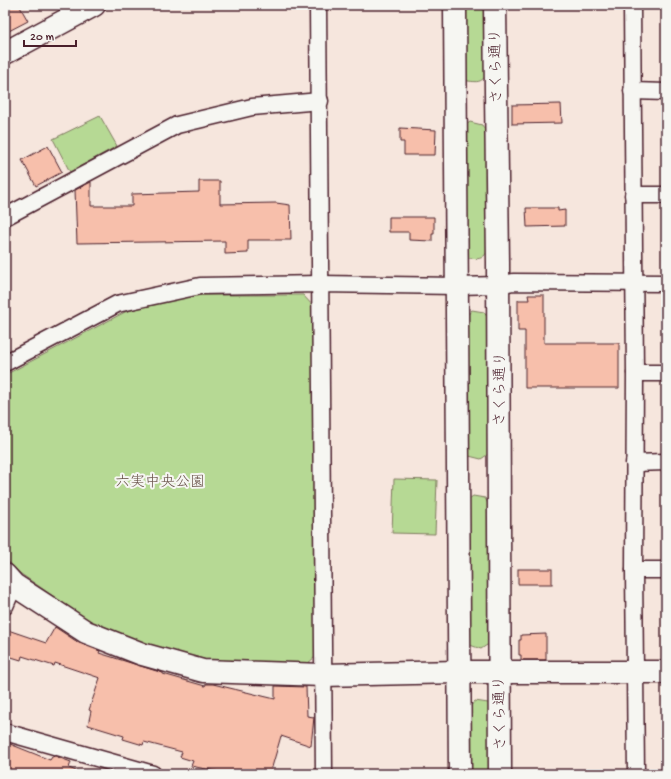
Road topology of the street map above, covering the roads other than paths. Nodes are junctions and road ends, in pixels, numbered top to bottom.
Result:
1 (94, 5) edge
2 (318, 5) edge
3 (455, 5) edge
4 (495, 5) edge
5 (632, 5) edge
6 (5, 53) edge
7 (632, 92) junction
8 (666, 92) edge
9 (320, 101) junction
10 (633, 195) junction
11 (666, 195) edge
12 (5, 217) edge
13 (633, 283) junction
14 (666, 283) edge
15 (320, 284) junction
16 (499, 285) junction
17 (457, 286) junction
18 (5, 363) edge
19 (635, 373) junction
20 (666, 373) edge
21 (634, 462) junction
22 (666, 462) edge
23 (634, 570) junction
24 (666, 570) edge
25 (9, 580) edge
26 (5, 606) edge
27 (458, 672) junction
28 (635, 672) junction
29 (666, 672) edge
30 (499, 673) junction
31 (324, 675) junction
32 (5, 732) edge
33 (154, 774) edge
34 (324, 774) edge
35 (460, 774) edge
36 (500, 774) edge
37 (636, 774) edge

1 - 6 street
2 - 9 street
3 - 17 street
4 - 16 street, さくら通り
5 - 7 street
7 - 8 street
7 - 10 street
9 - 12 street
9 - 15 street
10 - 11 street
10 - 13 street
13 - 14 street
13 - 16 street
13 - 19 street
15 - 17 street
15 - 18 street
15 - 31 street
16 - 17 street
16 - 30 street, さくら通り
17 - 27 street
19 - 20 street
19 - 21 street
21 - 22 street
21 - 23 street
23 - 24 street
23 - 28 street
25 - 26 street
25 - 31 street
27 - 30 street
27 - 31 street
27 - 35 street
28 - 29 street
28 - 30 street
28 - 37 street
30 - 36 street, さくら通り
31 - 34 street
32 - 33 street

